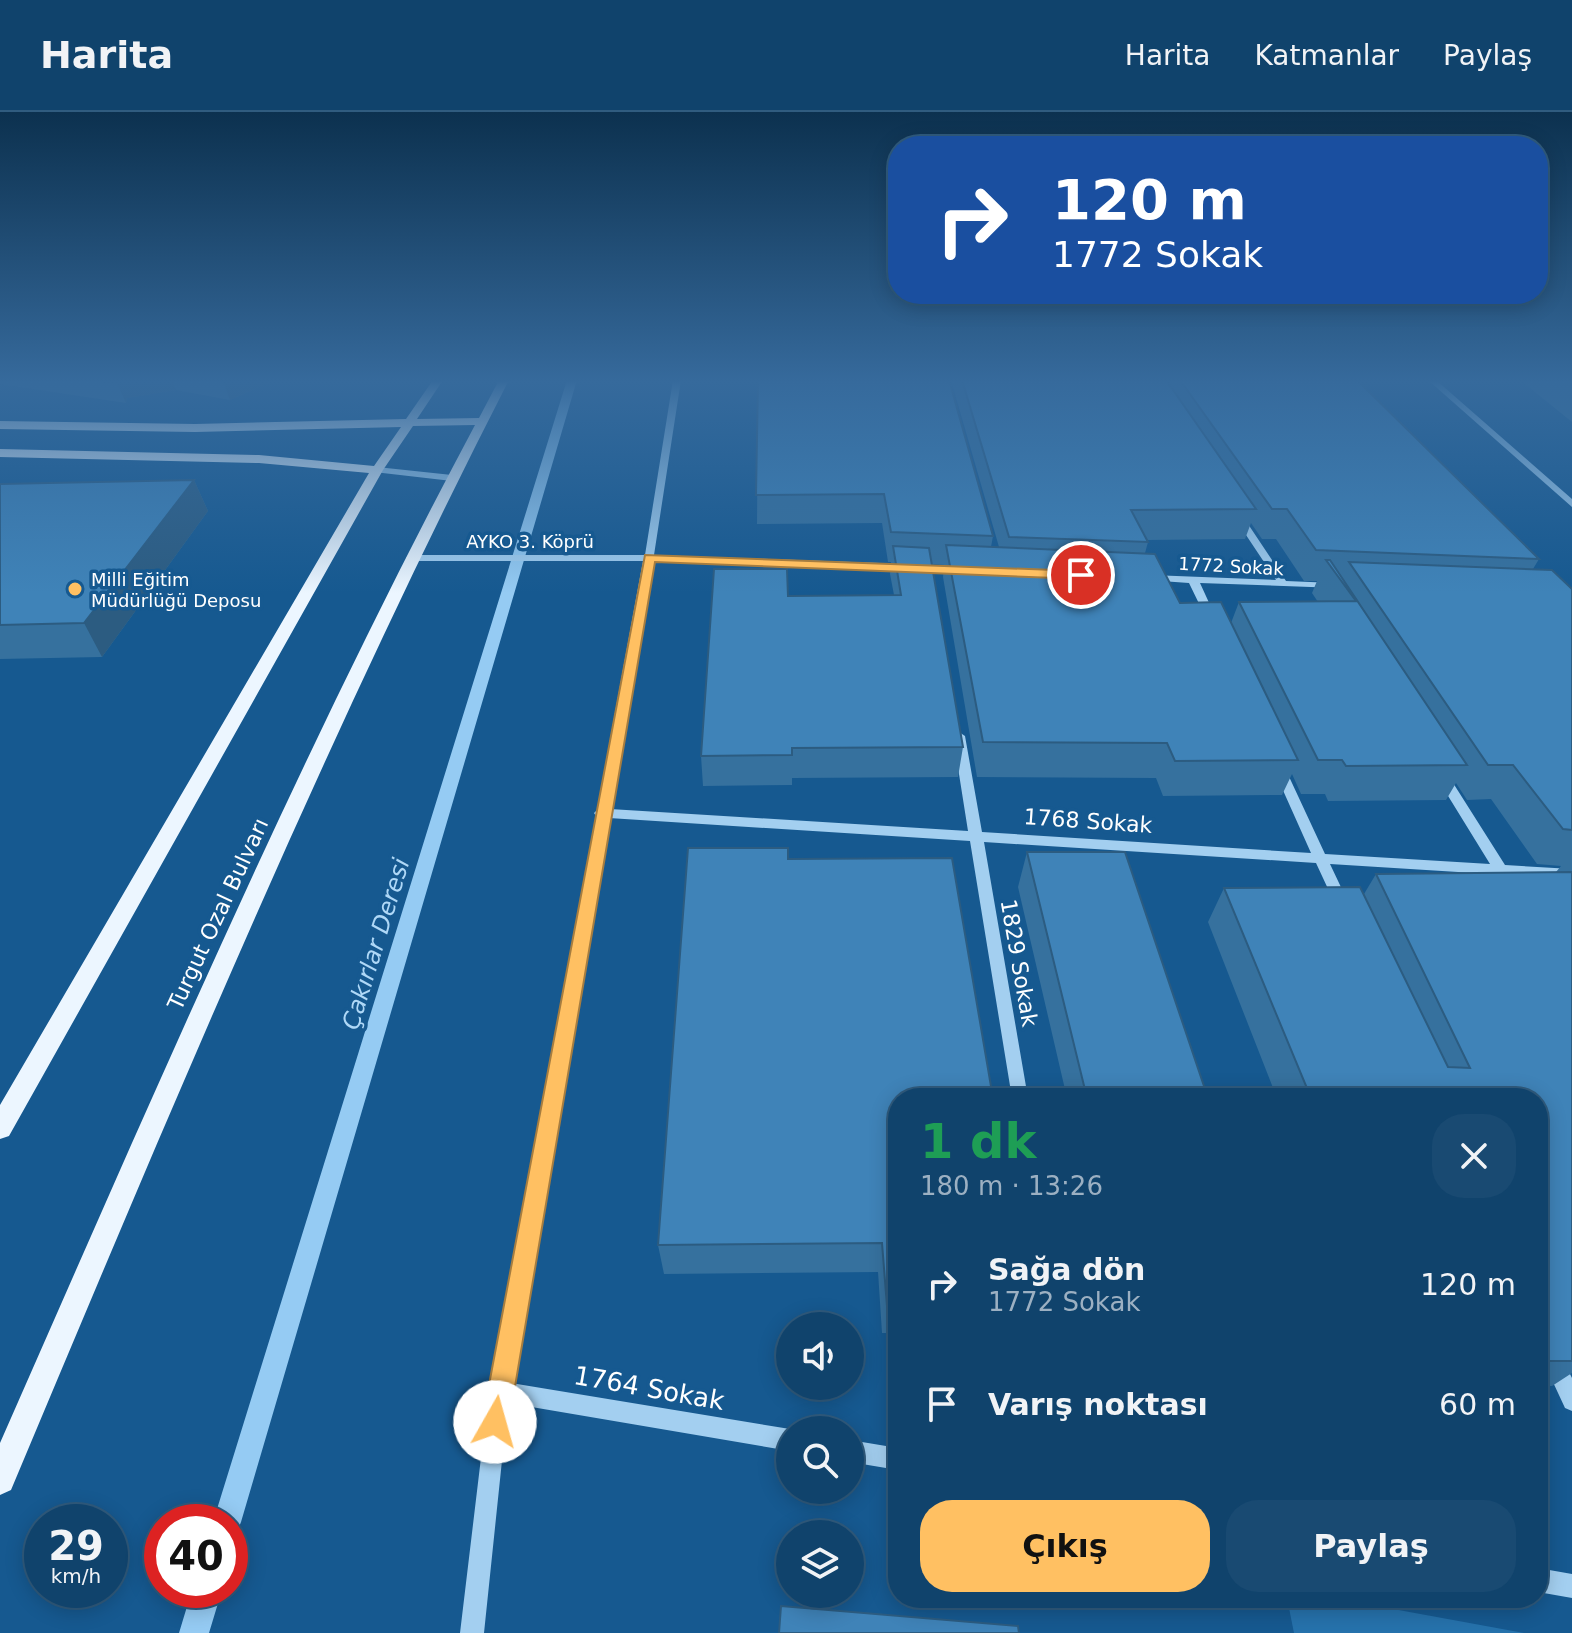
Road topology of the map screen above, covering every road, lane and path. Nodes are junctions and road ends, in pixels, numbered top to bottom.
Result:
1 (390, 451) edge
2 (467, 451) edge
3 (666, 451) edge
4 (1512, 451) edge
5 (0, 453) edge
6 (377, 470) junction
7 (452, 478) junction
8 (1572, 504) edge
9 (1233, 508) edge
10 (411, 558) junction
11 (649, 558) junction
12 (933, 568) junction
13 (971, 570) edge
14 (1133, 577) edge
15 (1193, 580) junction
16 (935, 584) edge
17 (1283, 584) junction
18 (1320, 585) junction
19 (1352, 587) edge
20 (1329, 598) edge
21 (1219, 636) edge
22 (957, 725) edge
23 (1270, 748) edge
24 (1435, 766) edge
25 (601, 813) junction
26 (975, 835) junction
27 (1321, 860) junction
28 (1501, 870) junction
29 (1572, 874) edge
30 (1347, 916) edge
31 (1018, 1088) edge
32 (0, 1128) edge
33 (1548, 1349) edge
34 (499, 1391) junction
35 (1572, 1401) edge
36 (776, 1438) edge
37 (864, 1453) edge
38 (888, 1457) edge
39 (0, 1479) edge
40 (1548, 1582) edge
41 (1572, 1586) edge
42 (472, 1633) edge

1 - 6 main road
2 - 7 main road, Turgut Ozal Bulvarı
3 - 11 street
4 - 8 street
5 - 6 main road
6 - 7 street
6 - 32 main road
7 - 10 main road, Turgut Ozal Bulvarı
9 - 17 street
10 - 11 street, AYKO 3. Köprü
10 - 39 main road, Turgut Ozal Bulvarı
11 - 12 street
11 - 25 street
12 - 13 street
12 - 16 street
14 - 15 street, 1772 Sokak
15 - 17 street, 1772 Sokak
15 - 21 street
17 - 18 street, 1772 Sokak
18 - 19 street, 1772 Sokak
18 - 20 street
22 - 26 street, 1829 Sokak
23 - 27 street
24 - 28 street
25 - 26 street, 1768 Sokak
25 - 34 street
26 - 27 street, 1768 Sokak
26 - 31 street, 1829 Sokak
27 - 28 street, 1768 Sokak
27 - 30 street
28 - 29 street, 1768 Sokak
33 - 35 street
34 - 36 street, 1764 Sokak
34 - 42 street
37 - 38 street
40 - 41 street

